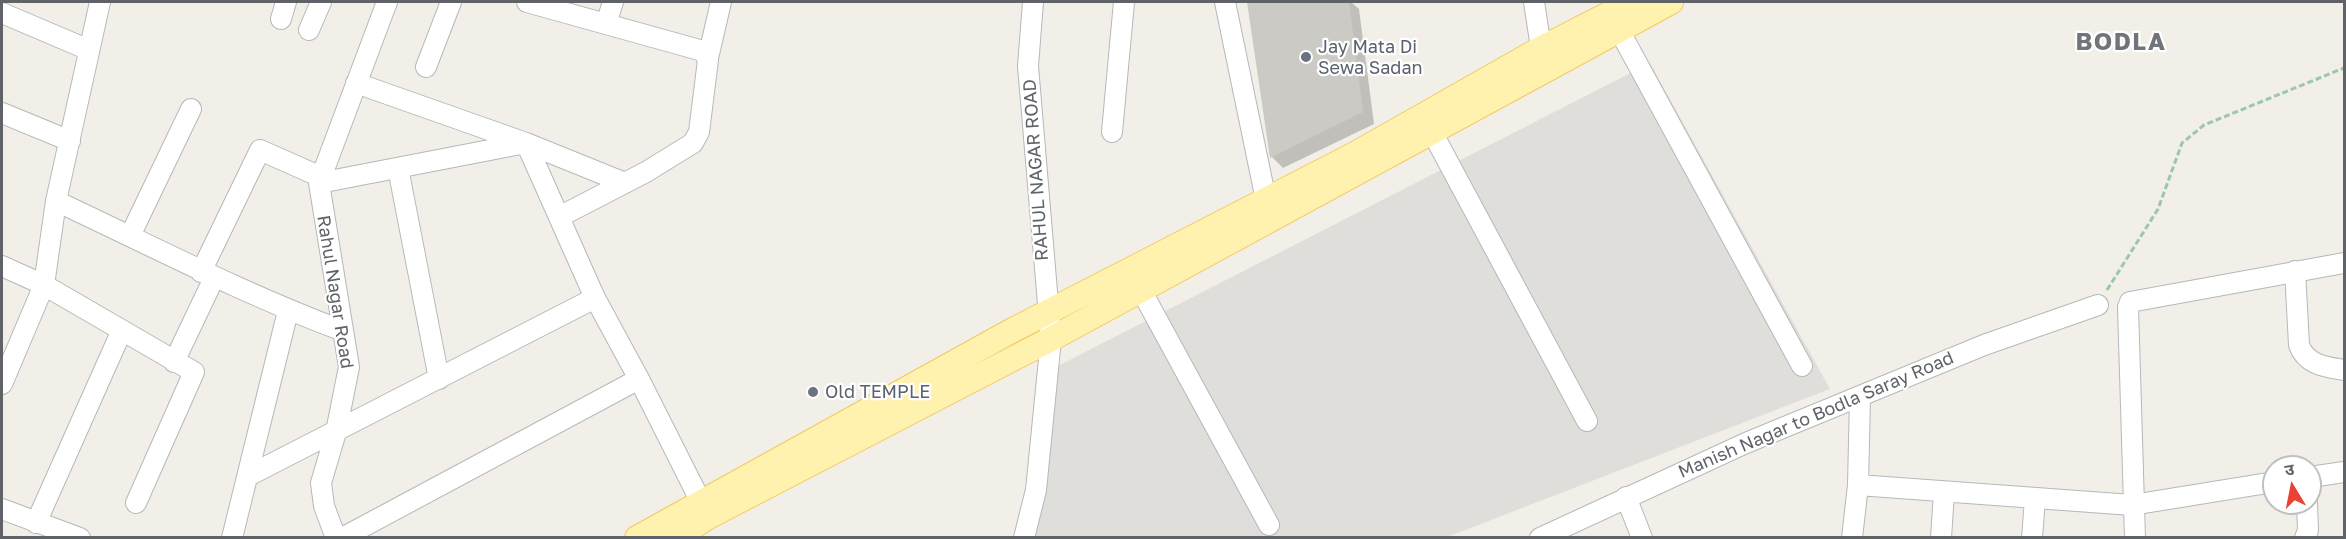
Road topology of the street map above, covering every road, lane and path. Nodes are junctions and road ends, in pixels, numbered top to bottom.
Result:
1 (100, 2) edge
2 (321, 2) edge
3 (387, 2) edge
4 (452, 2) edge
5 (530, 2) edge
6 (613, 2) edge
7 (721, 2) edge
8 (1033, 2) edge
9 (1124, 2) edge
10 (1225, 2) edge
11 (1534, 2) edge
12 (1632, 2) edge
13 (1671, 2) edge
14 (2, 13) edge
15 (606, 24) junction
16 (309, 30) dead end
17 (1619, 30) junction
18 (89, 50) junction
19 (708, 58) junction
20 (1543, 60) junction
21 (426, 67) dead end
22 (2344, 68) edge
23 (356, 83) junction
24 (191, 109) dead end
25 (2, 113) edge
26 (1112, 132) dead end
27 (1432, 132) junction
28 (70, 141) junction
29 (526, 143) junction
30 (398, 168) junction
31 (320, 180) junction
32 (625, 183) junction
33 (1266, 200) junction
34 (56, 201) junction
35 (559, 217) junction
36 (130, 236) junction
37 (2344, 262) edge
38 (2, 266) edge
39 (2295, 271) junction
40 (208, 275) junction
41 (44, 285) junction
42 (1141, 290) junction
43 (595, 298) junction
44 (2098, 305) joint
45 (288, 311) junction
46 (1047, 313) junction
47 (122, 330) junction
48 (343, 331) junction
49 (1051, 339) junction
50 (174, 362) junction
51 (1802, 366) dead end
52 (2344, 370) edge
53 (439, 379) junction
54 (639, 379) junction
55 (2, 384) edge
56 (1860, 398) junction
57 (1587, 421) dead end
58 (336, 432) junction
59 (2344, 472) edge
60 (2322, 475) edge
61 (248, 476) junction
62 (2262, 484) edge
63 (1858, 485) junction
64 (1944, 492) junction
65 (1626, 497) junction
66 (2035, 499) junction
67 (136, 503) dead end
68 (2132, 505) junction
69 (2, 509) edge
70 (2307, 515) edge
71 (702, 521) edge
72 (36, 523) junction
73 (1269, 525) dead end
74 (80, 537) edge
75 (232, 537) edge
76 (336, 537) edge
77 (342, 537) edge
78 (637, 537) edge
79 (676, 537) edge
80 (1024, 537) edge
81 (1540, 537) edge
82 (1642, 537) edge
83 (1852, 537) edge
84 (1941, 537) edge
85 (2032, 537) edge
86 (2135, 537) edge
87 (2305, 537) edge

1 - 18 street
2 - 16 street
3 - 23 street, Rahul Nagar Road
4 - 21 street
5 - 15 street
6 - 15 street
7 - 19 street
8 - 46 street, RAHUL NAGAR ROAD
9 - 26 street
10 - 33 street
11 - 20 street
12 - 20 main road
13 - 17 main road
14 - 18 street
15 - 19 street
17 - 20 main road
17 - 51 street
18 - 28 street
19 - 32 street
20 - 27 main road
20 - 33 main road
22 - 44 path
23 - 29 street
23 - 31 street, Rahul Nagar Road
24 - 36 street
25 - 28 street
27 - 42 main road
27 - 57 street
28 - 34 street
29 - 30 street
29 - 32 street
29 - 35 street
30 - 31 street
30 - 53 street
31 - 40 street
31 - 48 street, Rahul Nagar Road
32 - 35 street
33 - 46 main road
34 - 36 street
34 - 41 street
35 - 43 street
36 - 40 street
37 - 39 street
38 - 41 street
39 - 52 street
39 - 68 street
40 - 45 street
40 - 50 street
41 - 47 street
41 - 55 street
42 - 49 main road
42 - 73 street
43 - 53 street
43 - 54 street
44 - 56 street, Manish Nagar to Bodla Saray Road
45 - 48 street
45 - 61 street
46 - 49 street, RAHUL NAGAR ROAD
46 - 71 main road
47 - 50 street
47 - 72 street
48 - 58 street, Rahul Nagar Road
49 - 71 main road
49 - 80 street, RAHUL NAGAR ROAD
50 - 67 street
53 - 58 street
54 - 71 street
54 - 77 street
56 - 63 street
56 - 65 street, Manish Nagar to Bodla Saray Road
58 - 61 street
58 - 76 street, Rahul Nagar Road
59 - 60 street
61 - 75 street
62 - 68 street
63 - 64 street
63 - 83 street
64 - 66 street
64 - 84 street
65 - 81 street, Manish Nagar to Bodla Saray Road
65 - 82 street
66 - 68 street
66 - 85 street
68 - 86 street
69 - 72 street
70 - 87 street
71 - 78 main road
71 - 79 main road
72 - 74 street

